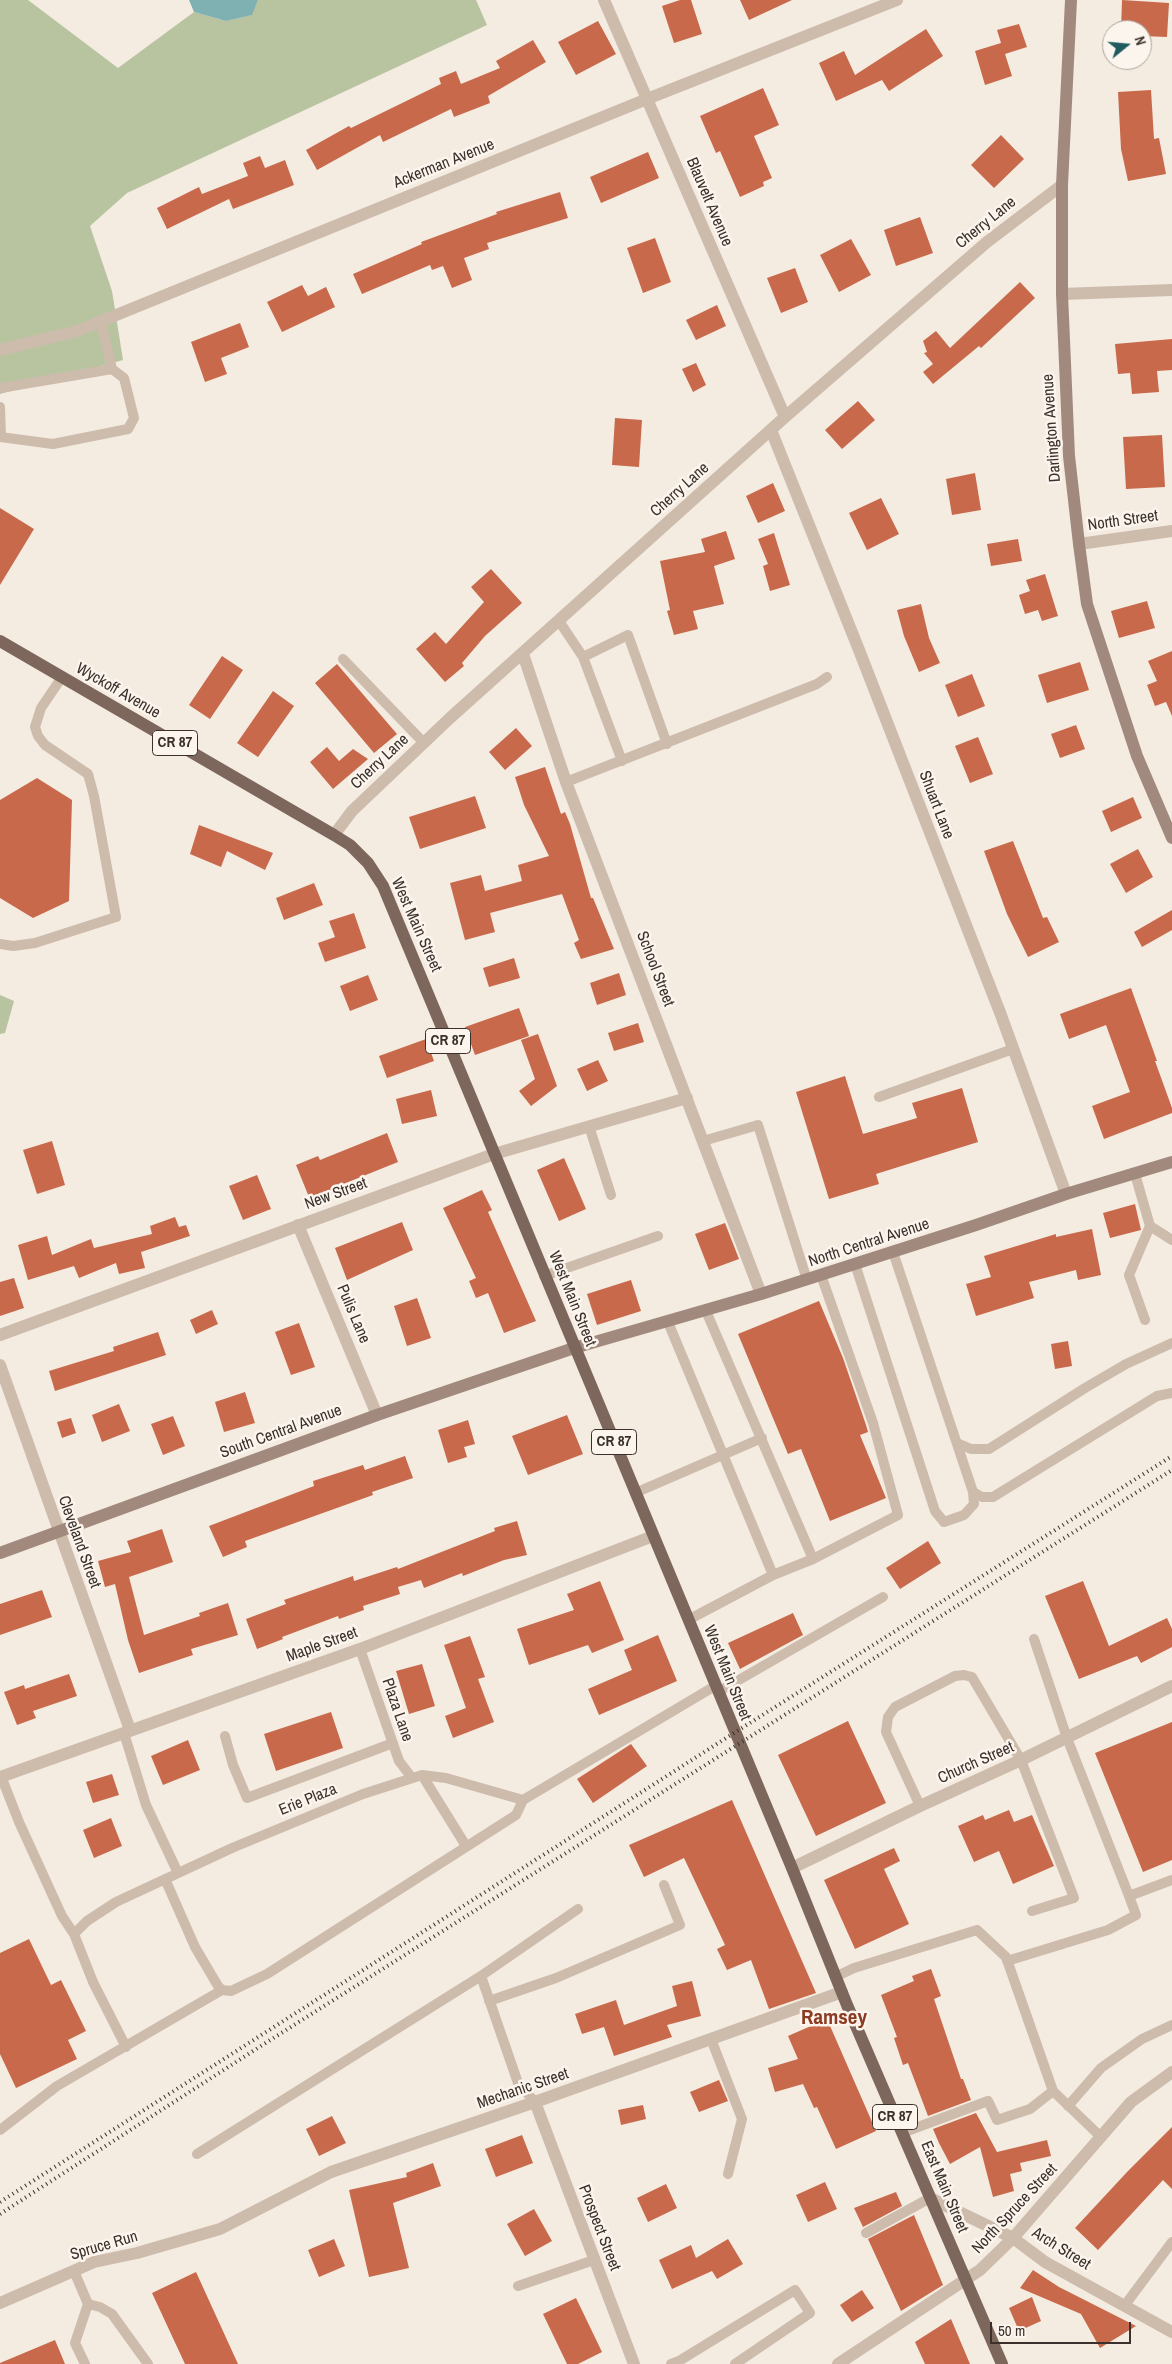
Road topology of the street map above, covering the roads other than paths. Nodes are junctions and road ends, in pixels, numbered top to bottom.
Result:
1 (604, 0) edge
2 (897, 0) edge
3 (1071, 0) edge
4 (647, 99) junction
5 (1062, 185) junction
6 (1172, 290) edge
7 (1062, 294) junction
8 (100, 322) junction
9 (0, 350) edge
10 (112, 369) junction
11 (0, 388) edge
12 (0, 406) edge
13 (785, 417) junction
14 (771, 430) junction
15 (1, 437) edge
16 (1172, 530) edge
17 (1079, 544) junction
18 (559, 621) junction
19 (0, 641) edge
20 (523, 654) junction
21 (583, 658) junction
22 (343, 659) dead end
23 (827, 676) dead end
24 (62, 677) junction
25 (424, 743) junction
26 (667, 744) junction
27 (622, 761) junction
28 (566, 782) junction
29 (334, 835) junction
30 (1172, 838) edge
31 (350, 845) joint
32 (0, 944) edge
33 (1013, 1049) junction
34 (879, 1097) dead end
35 (687, 1098) junction
36 (589, 1126) junction
37 (703, 1141) junction
38 (494, 1154) junction
39 (1172, 1162) edge
40 (1135, 1174) junction
41 (1066, 1194) junction
42 (611, 1195) dead end
43 (298, 1225) junction
44 (1150, 1226) junction
45 (658, 1236) dead end
46 (1172, 1240) edge
47 (893, 1252) junction
48 (855, 1264) junction
49 (821, 1275) junction
50 (544, 1276) junction
51 (807, 1280) junction
52 (761, 1294) junction
53 (706, 1311) junction
54 (1145, 1320) dead end
55 (668, 1322) junction
56 (0, 1335) edge
57 (1172, 1343) edge
58 (574, 1348) junction
59 (0, 1365) edge
60 (1172, 1393) edge
61 (377, 1415) junction
62 (762, 1438) junction
63 (957, 1442) junction
64 (724, 1455) junction
65 (635, 1492) junction
66 (973, 1492) junction
67 (58, 1530) junction
68 (653, 1536) junction
69 (0, 1553) edge
70 (813, 1558) junction
71 (773, 1574) junction
72 (883, 1597) dead end
73 (688, 1620) junction
74 (1034, 1639) dead end
75 (360, 1649) junction
76 (1172, 1686) edge
77 (717, 1689) junction
78 (127, 1731) junction
79 (225, 1736) dead end
80 (1067, 1738) junction
81 (393, 1743) junction
82 (1021, 1760) junction
83 (752, 1774) joint
84 (0, 1776) edge
85 (417, 1777) junction
86 (523, 1800) junction
87 (920, 1806) junction
88 (466, 1846) junction
89 (792, 1868) junction
90 (178, 1873) junction
91 (165, 1879) junction
92 (1172, 1880) edge
93 (664, 1884) dead end
94 (1129, 1896) junction
95 (578, 1909) dead end
96 (1032, 1910) dead end
97 (74, 1934) junction
98 (1007, 1961) junction
99 (481, 1976) junction
100 (835, 1977) junction
101 (222, 1990) junction
102 (842, 1992) junction
103 (489, 2000) junction
104 (1172, 2025) edge
105 (711, 2039) junction
106 (126, 2048) junction
107 (1172, 2072) edge
108 (1053, 2091) junction
109 (535, 2102) junction
110 (1068, 2106) junction
111 (0, 2130) edge
112 (902, 2132) junction
113 (1101, 2137) junction
114 (197, 2154) dead end
115 (728, 2174) dead end
116 (930, 2198) junction
117 (220, 2229) joint
118 (866, 2233) dead end
119 (1013, 2238) junction
120 (1172, 2242) edge
121 (594, 2260) junction
122 (74, 2271) junction
123 (966, 2279) junction
124 (518, 2286) dead end
125 (0, 2302) edge
126 (88, 2304) junction
127 (1125, 2305) junction
128 (1172, 2332) edge
129 (677, 2363) edge
130 (841, 2363) edge
131 (85, 2364) edge
132 (148, 2364) edge
133 (634, 2364) edge
134 (735, 2364) edge
135 (1002, 2364) edge

1 - 4 street, Blauvelt Avenue
2 - 4 street, Ackerman Avenue
3 - 5 main road, Darlington Avenue
4 - 8 street, Ackerman Avenue
4 - 13 street, Blauvelt Avenue
5 - 7 main road, Darlington Avenue
5 - 13 street, Cherry Lane
6 - 7 street
7 - 17 main road, Darlington Avenue
8 - 9 street, Ackerman Avenue
8 - 10 lane
10 - 11 lane
10 - 15 lane
12 - 15 lane
13 - 14 street, Cherry Lane
14 - 18 street, Cherry Lane
14 - 33 street, Shuart Lane
16 - 17 street, North Street
17 - 30 main road, Darlington Avenue
18 - 20 street, Cherry Lane
18 - 21 lane
19 - 24 main road, Wyckoff Avenue / CR 87
20 - 25 street, Cherry Lane
20 - 28 street, School Street
21 - 26 lane
21 - 27 lane
22 - 25 lane
23 - 26 lane
24 - 29 main road, Wyckoff Avenue / CR 87
24 - 32 lane
25 - 29 street, Cherry Lane
26 - 27 lane
27 - 28 lane
28 - 35 street, School Street
29 - 31 main road, Wyckoff Avenue / CR 87
31 - 38 main road, West Main Street / CR 87
33 - 34 lane
33 - 41 street, Shuart Lane
35 - 36 street, New Street
35 - 37 street, School Street
36 - 38 street, New Street
36 - 42 lane
37 - 51 lane
37 - 52 street, School Street
38 - 43 street, New Street
38 - 50 main road, West Main Street / CR 87
39 - 40 main road, North Central Avenue
40 - 41 main road, North Central Avenue
40 - 44 lane
41 - 47 main road, North Central Avenue
43 - 56 street, New Street
43 - 61 street, Pulis Lane
44 - 46 lane
44 - 54 lane
45 - 50 lane
47 - 48 main road, North Central Avenue
47 - 63 lane
48 - 49 main road, North Central Avenue
48 - 66 lane
49 - 51 main road, North Central Avenue
49 - 70 lane
50 - 58 main road, West Main Street / CR 87
51 - 52 main road, North Central Avenue
52 - 53 main road, North Central Avenue
53 - 55 main road, North Central Avenue
53 - 62 lane
55 - 58 main road, North Central Avenue
55 - 64 lane
57 - 63 lane
58 - 61 main road, South Central Avenue
58 - 65 main road, West Main Street / CR 87
59 - 67 street, Cleveland Street
60 - 66 lane
61 - 67 main road, South Central Avenue
62 - 64 lane
62 - 70 lane
63 - 66 lane
64 - 65 lane
64 - 71 lane
65 - 68 main road, West Main Street / CR 87
67 - 69 main road, South Central Avenue
67 - 78 street, Cleveland Street
68 - 73 main road, West Main Street / CR 87
68 - 75 street, Maple Street
70 - 71 lane
71 - 73 lane
72 - 77 lane
73 - 77 main road, West Main Street / CR 87
74 - 80 lane
75 - 78 street, Maple Street
75 - 81 lane, Plaza Lane
76 - 80 street, Church Street
77 - 83 main road, West Main Street / CR 87
77 - 86 lane
78 - 84 street, Maple Street
78 - 90 lane, Cleveland Street
79 - 81 lane
80 - 82 street, Church Street
80 - 94 lane
81 - 85 lane, Plaza Lane
82 - 87 street, Church Street
82 - 87 lane
82 - 96 lane
83 - 89 main road, East Main Street / CR 87
84 - 97 lane
85 - 86 lane, Erie Plaza
85 - 88 lane, Plaza Lane
85 - 90 lane, Erie Plaza
86 - 88 lane
87 - 89 street, Church Street
88 - 101 lane
89 - 100 main road, East Main Street / CR 87
90 - 91 lane, Erie Plaza
91 - 97 lane, Erie Plaza
91 - 101 lane
92 - 94 lane
93 - 103 lane
94 - 98 lane
95 - 99 lane
97 - 106 lane
98 - 100 lane
98 - 108 lane
99 - 103 lane
99 - 114 lane
100 - 102 main road, East Main Street / CR 87
101 - 106 lane
102 - 105 street, Mechanic Street
102 - 112 main road, East Main Street / CR 87
103 - 109 lane
104 - 110 lane
105 - 109 street, Mechanic Street
105 - 115 lane
106 - 111 lane
107 - 113 street, North Spruce Street
108 - 110 lane
108 - 112 lane
109 - 117 street, Mechanic Street
109 - 121 street, Prospect Street
110 - 113 lane
112 - 116 main road, East Main Street / CR 87
113 - 119 street, North Spruce Street
116 - 118 lane
116 - 119 street, Arch Street
116 - 123 main road, East Main Street / CR 87
117 - 122 street, Spruce Run
119 - 123 street, North Spruce Street
119 - 127 street, Arch Street
120 - 127 lane
121 - 124 lane
121 - 133 street, Prospect Street
122 - 125 street, Spruce Run
122 - 126 lane
123 - 130 street, North Spruce Street
123 - 135 main road, East Main Street / CR 87
126 - 131 lane
126 - 132 lane
127 - 128 street, Arch Street
129 - 134 lane

